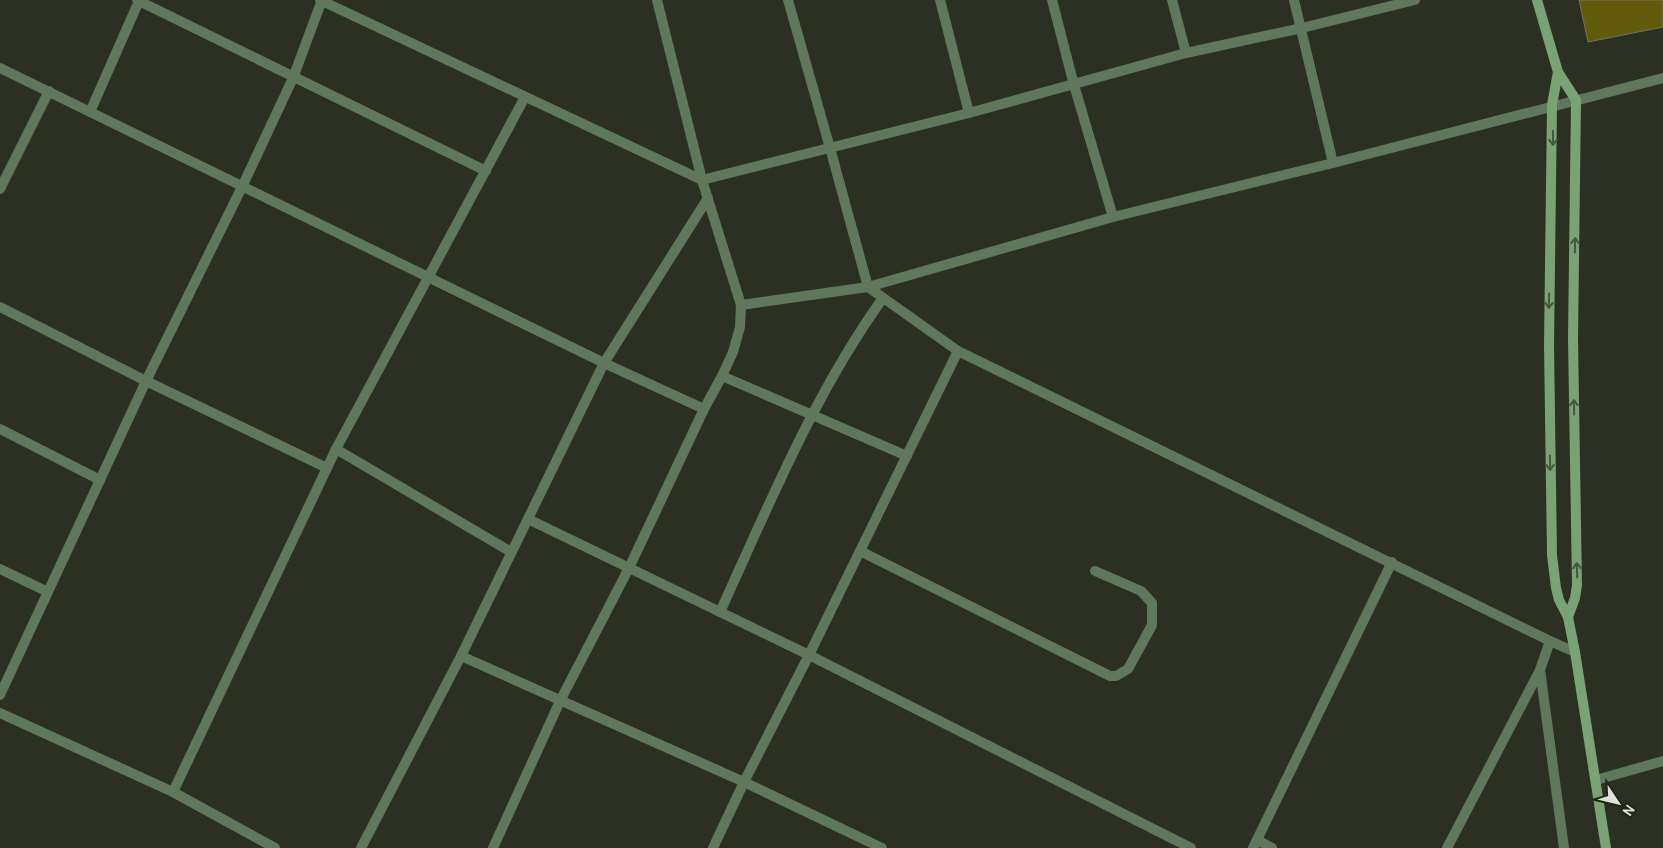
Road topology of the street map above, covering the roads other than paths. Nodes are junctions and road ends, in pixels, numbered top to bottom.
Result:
1 (321, 0) edge
2 (657, 0) edge
3 (788, 0) edge
4 (940, 0) edge
5 (1052, 0) edge
6 (1172, 0) edge
7 (1294, 0) edge
8 (1415, 0) edge
9 (1537, 0) edge
10 (138, 1) edge
11 (1302, 28) junction
12 (1186, 53) junction
13 (0, 68) edge
14 (1558, 72) junction
15 (293, 78) junction
16 (1663, 78) edge
17 (1074, 85) junction
18 (49, 92) junction
19 (525, 97) junction
20 (1576, 100) junction
21 (1552, 105) junction
22 (90, 112) junction
23 (969, 113) junction
24 (830, 148) junction
25 (1334, 163) junction
26 (486, 172) junction
27 (702, 180) junction
28 (242, 186) junction
29 (0, 189) edge
30 (708, 198) junction
31 (1113, 217) junction
32 (428, 277) junction
33 (868, 287) junction
34 (883, 298) junction
35 (741, 305) junction
36 (0, 307) edge
37 (958, 351) junction
38 (604, 363) junction
39 (722, 376) junction
40 (146, 381) junction
41 (704, 409) junction
42 (811, 415) junction
43 (0, 430) edge
44 (336, 449) junction
45 (907, 456) junction
46 (327, 468) junction
47 (100, 480) junction
48 (528, 519) junction
49 (860, 551) junction
50 (511, 552) junction
51 (1392, 562) junction
52 (629, 568) junction
53 (0, 569) edge
54 (1095, 571) dead end
55 (48, 592) junction
56 (720, 612) junction
57 (1568, 617) junction
58 (1550, 641) junction
59 (1575, 652) junction
60 (809, 655) junction
61 (461, 656) junction
62 (1540, 670) junction
63 (0, 695) edge
64 (560, 701) junction
65 (0, 713) edge
66 (1663, 761) edge
67 (1596, 780) junction
68 (744, 782) junction
69 (173, 792) junction
70 (1255, 844) edge
71 (275, 848) edge
72 (362, 848) edge
73 (493, 848) edge
74 (713, 848) edge
75 (882, 848) edge
76 (1191, 848) edge
77 (1272, 848) edge
78 (1447, 848) edge
79 (1564, 848) edge
80 (1606, 848) edge

1 - 15 street
1 - 19 street
2 - 27 street
3 - 24 street
4 - 23 street
5 - 17 street
6 - 12 street
7 - 11 street
8 - 11 street
9 - 14 street
10 - 15 street
10 - 22 street
11 - 12 street
11 - 25 street
12 - 17 street
13 - 18 street
14 - 20 street
14 - 21 street
15 - 26 street
15 - 28 street
16 - 20 street
17 - 23 street
17 - 31 street
18 - 22 street
18 - 29 street
19 - 26 street
19 - 27 street
20 - 21 street
57 -> 20 street
21 - 25 street
21 -> 57 street
22 - 28 street
23 - 24 street
24 - 27 street
24 - 33 street
25 - 31 street
26 - 32 street
27 - 30 street
28 - 32 street
28 - 40 street
30 - 35 street
30 - 38 street
31 - 33 street
32 - 38 street
32 - 44 street
33 - 34 street
33 - 35 street
34 - 37 street
34 - 42 street
35 - 39 street
36 - 40 street
37 - 45 street
37 - 51 street
38 - 41 street
38 - 48 street
39 - 41 street
39 - 42 street
40 - 46 street
40 - 47 street
41 - 52 street
42 - 45 street
42 - 56 street
43 - 47 street
44 - 46 street
44 - 50 street
45 - 49 street
46 - 69 street
47 - 55 street
48 - 50 street
48 - 52 street
49 - 54 street
49 - 60 street
50 - 61 street
51 - 58 street
51 - 70 street
52 - 56 street
52 - 64 street
53 - 55 street
55 - 63 street
56 - 60 street
57 - 59 street
58 - 59 street
58 - 62 street
59 - 67 street
60 - 68 street
60 - 76 street
61 - 64 street
61 - 72 street
62 - 78 street
62 - 79 street
64 - 68 street
64 - 73 street
65 - 69 street
66 - 67 street
67 - 80 street
68 - 74 street
68 - 75 street
69 - 71 street
70 - 77 street

